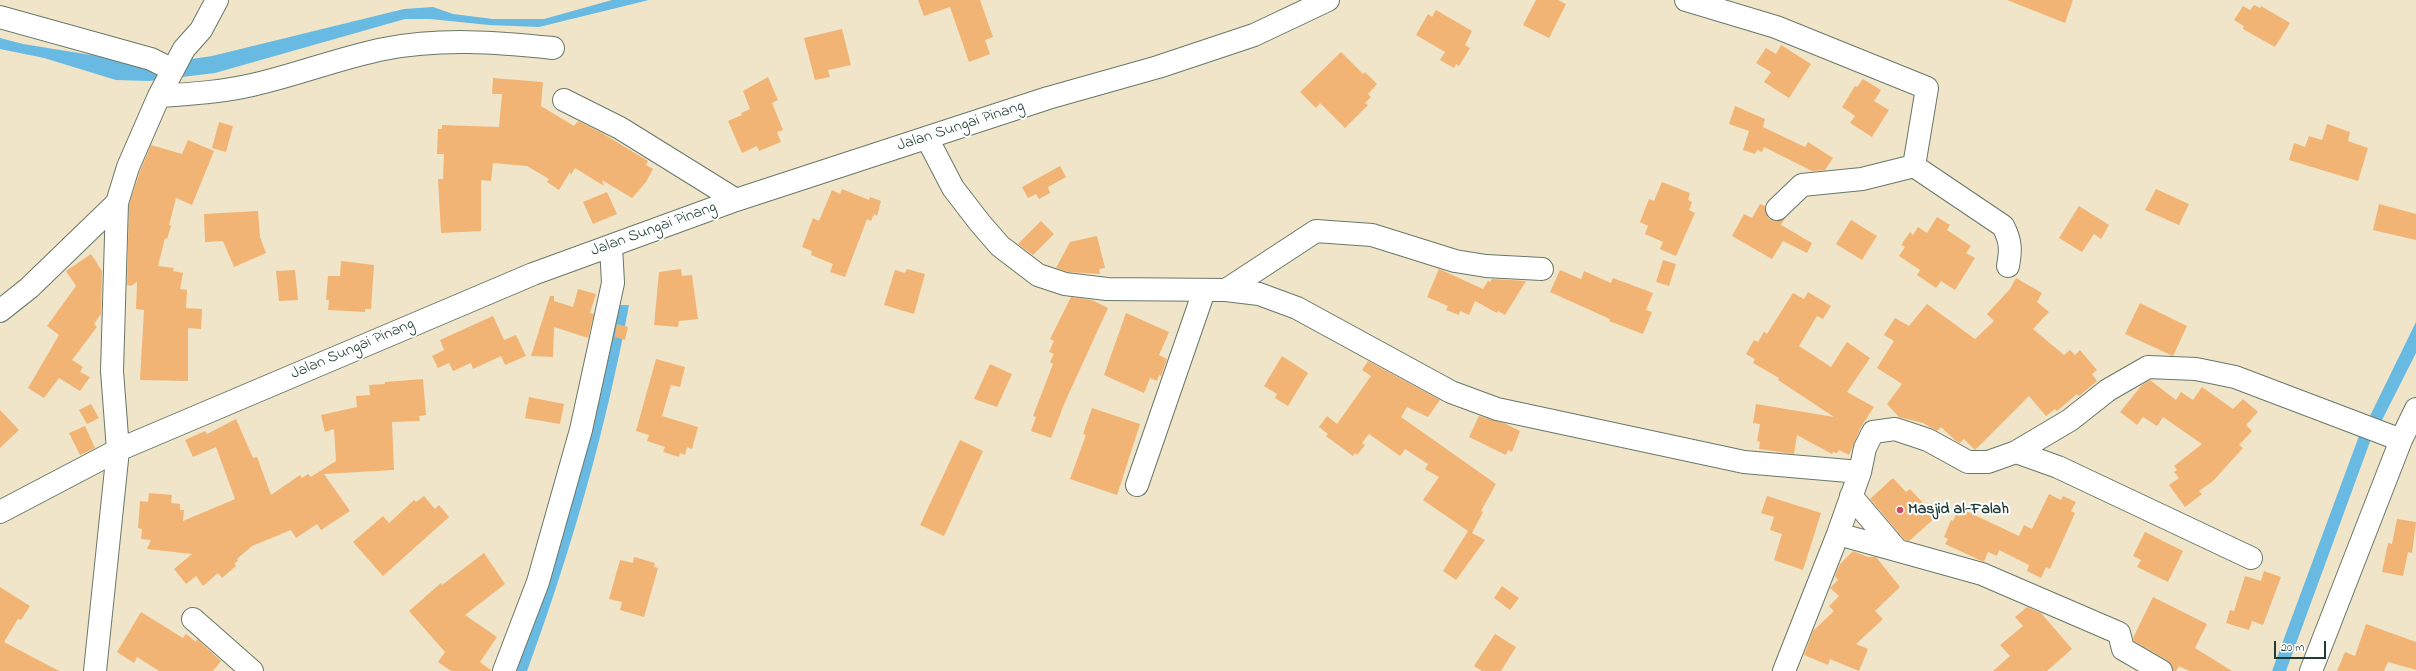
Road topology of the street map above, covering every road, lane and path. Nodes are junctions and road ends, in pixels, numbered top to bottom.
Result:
1 (217, 0) edge
2 (1328, 0) edge
3 (1686, 0) edge
4 (0, 17) edge
5 (553, 48) dead end
6 (166, 82) junction
7 (564, 100) dead end
8 (927, 138) junction
9 (1914, 166) junction
10 (736, 200) junction
11 (117, 203) junction
12 (1777, 209) dead end
13 (611, 246) junction
14 (2008, 266) dead end
15 (1542, 269) dead end
16 (1215, 290) junction
17 (0, 311) edge
18 (2416, 408) edge
19 (2401, 440) junction
20 (118, 450) junction
21 (2016, 452) junction
22 (1860, 472) junction
23 (1136, 485) dead end
24 (1851, 496) junction
25 (0, 512) edge
26 (1838, 534) junction
27 (1897, 550) junction
28 (2251, 558) dead end
29 (193, 619) dead end
30 (95, 671) edge
31 (252, 671) edge
32 (504, 671) edge
33 (1784, 671) edge
34 (2162, 671) edge
35 (2311, 671) edge

1 - 6 street
2 - 8 street, Jalan Sungai Pinang
3 - 9 street
4 - 6 street
5 - 6 street
6 - 11 street
7 - 10 street
8 - 10 street, Jalan Sungai Pinang
8 - 16 street
9 - 12 street
9 - 14 street
10 - 13 street, Jalan Sungai Pinang
11 - 17 street
11 - 20 street
13 - 20 street, Jalan Sungai Pinang
13 - 32 street
15 - 16 street
16 - 22 street
16 - 23 street
18 - 19 street
19 - 21 street
19 - 35 street
20 - 25 street, Jalan Sungai Pinang
20 - 30 street
21 - 22 street
21 - 28 street
22 - 24 street
24 - 26 street
24 - 27 street
26 - 27 street
26 - 33 street
27 - 34 street
29 - 31 street

